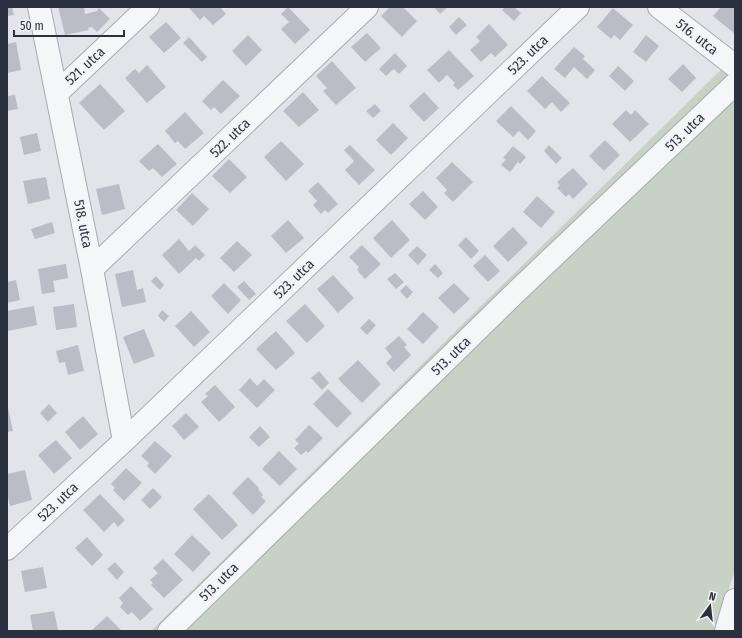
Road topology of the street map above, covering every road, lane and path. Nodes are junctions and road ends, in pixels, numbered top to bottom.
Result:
1 (39, 7) edge
2 (148, 7) edge
3 (368, 7) edge
4 (578, 7) edge
5 (659, 7) edge
6 (735, 66) edge
7 (735, 84) edge
8 (57, 93) junction
9 (92, 269) junction
10 (124, 441) junction
11 (7, 549) edge
12 (735, 600) edge
13 (730, 627) edge
14 (169, 631) edge

1 - 8 street, 518. utca
2 - 8 street, 521. utca
3 - 9 street, 522. utca
4 - 10 street, 523. utca
5 - 6 street, 516. utca
7 - 14 street, 513. utca
8 - 9 street, 518. utca
9 - 10 street, 518. utca
10 - 11 street, 523. utca
12 - 13 street

